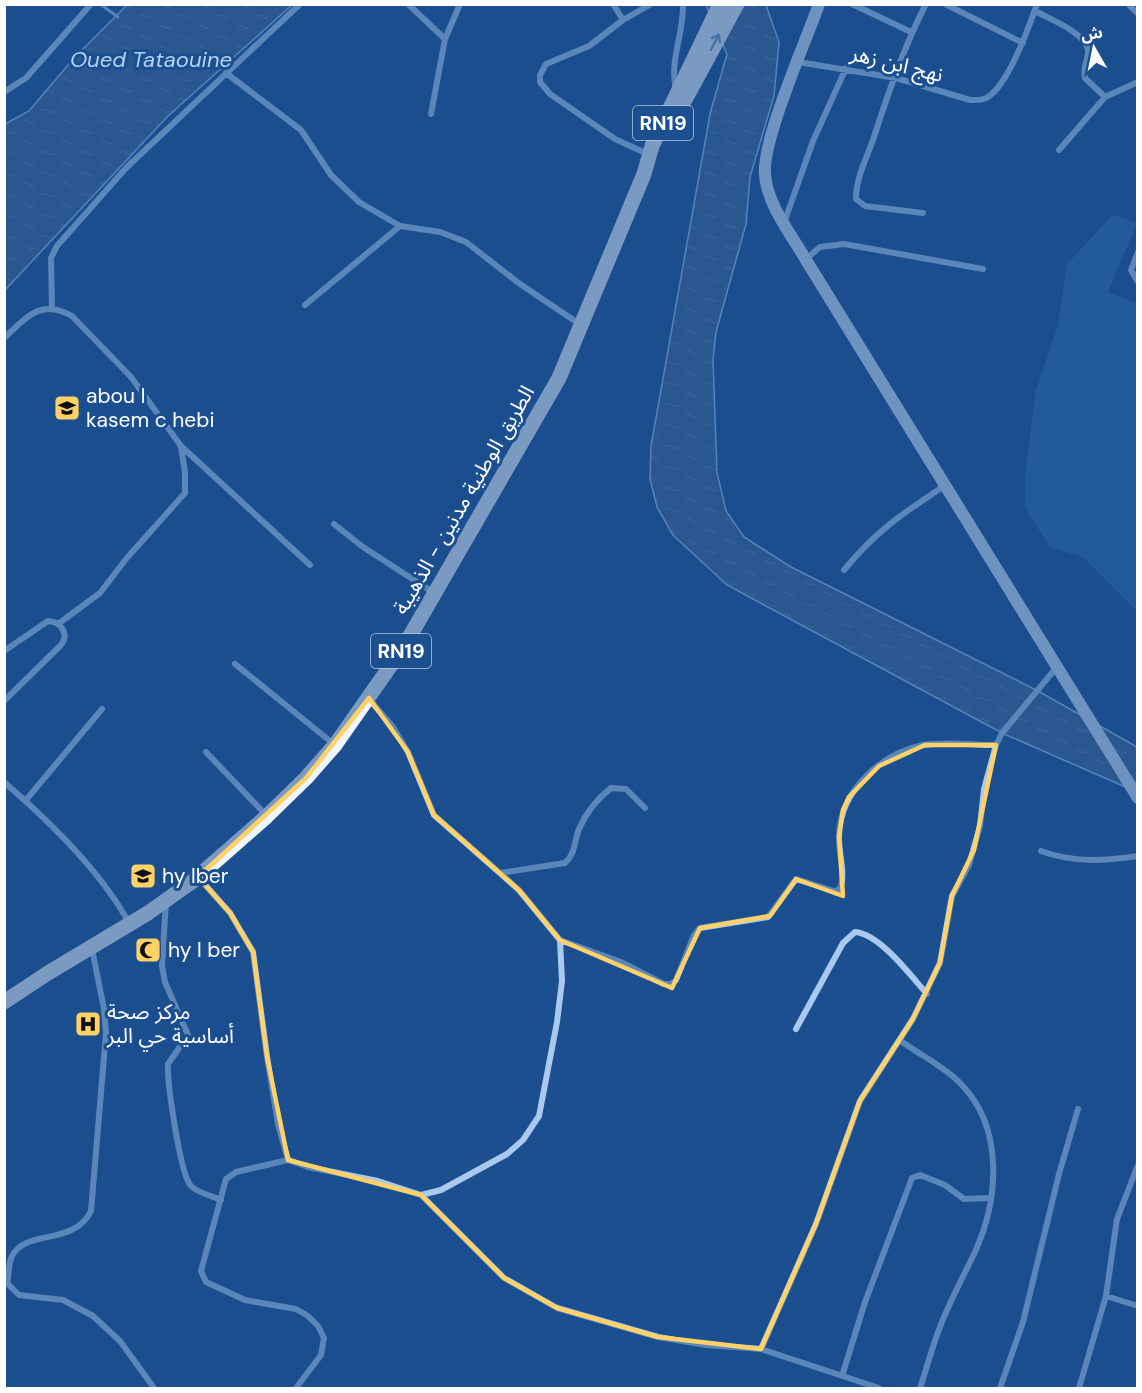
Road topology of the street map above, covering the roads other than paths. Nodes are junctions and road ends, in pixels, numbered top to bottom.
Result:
1 (91, 4) edge
2 (300, 4) edge
3 (408, 4) edge
4 (460, 4) edge
5 (613, 4) edge
6 (651, 4) edge
7 (683, 4) edge
8 (720, 4) edge
9 (737, 4) edge
10 (819, 4) edge
11 (852, 4) edge
12 (926, 4) edge
13 (945, 4) edge
14 (1128, 4) edge
15 (1036, 8) edge
16 (1137, 14) edge
17 (623, 20) junction
18 (911, 32) junction
19 (445, 39) junction
20 (1023, 43) junction
21 (798, 62) junction
22 (846, 68) junction
23 (226, 73) junction
24 (689, 77) junction
25 (896, 78) junction
26 (1137, 82) edge
27 (4, 92) edge
28 (676, 94) junction
29 (1105, 98) junction
30 (430, 114) dead end
31 (1059, 150) dead end
32 (652, 156) junction
33 (923, 213) dead end
34 (784, 223) junction
35 (400, 226) junction
36 (1137, 252) edge
37 (806, 260) junction
38 (983, 269) dead end
39 (1137, 282) edge
40 (305, 305) dead end
41 (52, 308) junction
42 (582, 326) junction
43 (4, 338) edge
44 (180, 446) junction
45 (944, 486) junction
46 (334, 524) dead end
47 (310, 565) dead end
48 (844, 570) dead end
49 (434, 594) junction
50 (58, 624) junction
51 (4, 651) edge
52 (235, 664) dead end
53 (1056, 668) junction
54 (369, 698) junction
55 (4, 701) edge
56 (102, 709) dead end
57 (335, 745) junction
58 (996, 745) junction
59 (206, 752) dead end
60 (4, 782) edge
61 (1137, 798) edge
62 (26, 800) junction
63 (645, 808) dead end
64 (267, 816) junction
65 (1041, 851) dead end
66 (1137, 856) edge
67 (500, 873) junction
68 (198, 877) junction
69 (166, 901) junction
70 (130, 924) junction
71 (560, 940) junction
72 (92, 949) junction
73 (927, 994) junction
74 (4, 1002) edge
75 (796, 1029) dead end
76 (900, 1041) junction
77 (1078, 1109) dead end
78 (288, 1160) junction
79 (1137, 1165) edge
80 (421, 1195) junction
81 (990, 1198) junction
82 (221, 1200) junction
83 (1106, 1296) junction
84 (1137, 1306) edge
85 (761, 1349) junction
86 (842, 1376) junction
87 (154, 1389) edge
88 (296, 1389) edge
89 (879, 1389) edge
90 (920, 1389) edge
91 (1000, 1389) edge
92 (1079, 1389) edge

1 - 27 street
2 - 23 street
3 - 19 street
4 - 19 street
5 - 17 street
6 - 17 street
7 - 28 street
8 - 24 main road, الطريق الوطنية مدنين - الذهيبة / RN19
24 -> 9 main road, الطريق الوطنية مدنين - الذهيبة / RN19
10 - 21 street
11 - 18 street
12 - 18 street
13 - 20 street
14 - 16 street
15 - 20 street
15 - 29 street
17 - 32 street
18 - 25 street
19 - 30 street
20 - 25 street, نهج ابن زهر
21 - 22 street, نهج ابن زهر
21 - 34 street
22 - 25 street, نهج ابن زهر
22 - 34 street
23 - 35 street
23 - 41 street
24 - 28 main road, الطريق الوطنية مدنين - الذهيبة / RN19
24 - 32 main road, الطريق الوطنية مدنين - الذهيبة / RN19
25 - 33 street
26 - 29 street
28 - 32 main road, الطريق الوطنية مدنين - الذهيبة / RN19
29 - 31 street
32 - 42 main road, الطريق الوطنية مدنين - الذهيبة / RN19
34 - 37 street
35 - 40 street
35 - 42 street
36 - 39 street
37 - 38 street
37 - 45 street
41 - 43 street
41 - 44 street
42 - 49 main road, الطريق الوطنية مدنين - الذهيبة / RN19
44 - 47 street
44 - 50 street
45 - 48 street
45 - 53 street
46 - 49 street
49 - 54 main road, الطريق الوطنية مدنين - الذهيبة / RN19
50 - 51 street
50 - 55 street
52 - 57 street
53 - 58 street
53 - 61 street
54 - 57 main road, الطريق الوطنية مدنين - الذهيبة / RN19
54 - 67 street
56 - 62 street
57 - 64 main road, الطريق الوطنية مدنين - الذهيبة / RN19
58 - 71 street
58 - 73 street
59 - 64 street
60 - 62 street
62 - 70 street
63 - 67 street
64 - 68 main road, الطريق الوطنية مدنين - الذهيبة / RN19
65 - 66 street
67 - 71 street
68 - 69 main road, الطريق الوطنية مدنين - الذهيبة / RN19
68 - 78 street
69 - 70 main road, الطريق الوطنية مدنين - الذهيبة / RN19
69 - 82 street
70 - 72 main road, الطريق الوطنية مدنين - الذهيبة / RN19
71 - 80 street
72 - 74 main road, الطريق الوطنية مدنين - الذهيبة / RN19
72 - 87 street
73 - 75 street
73 - 76 street
76 - 81 street
76 - 85 street
77 - 91 street
78 - 80 street
78 - 82 street
79 - 83 street
80 - 85 street
81 - 86 street
81 - 90 street
82 - 88 street
83 - 84 street
83 - 92 street
85 - 86 street
86 - 89 street

